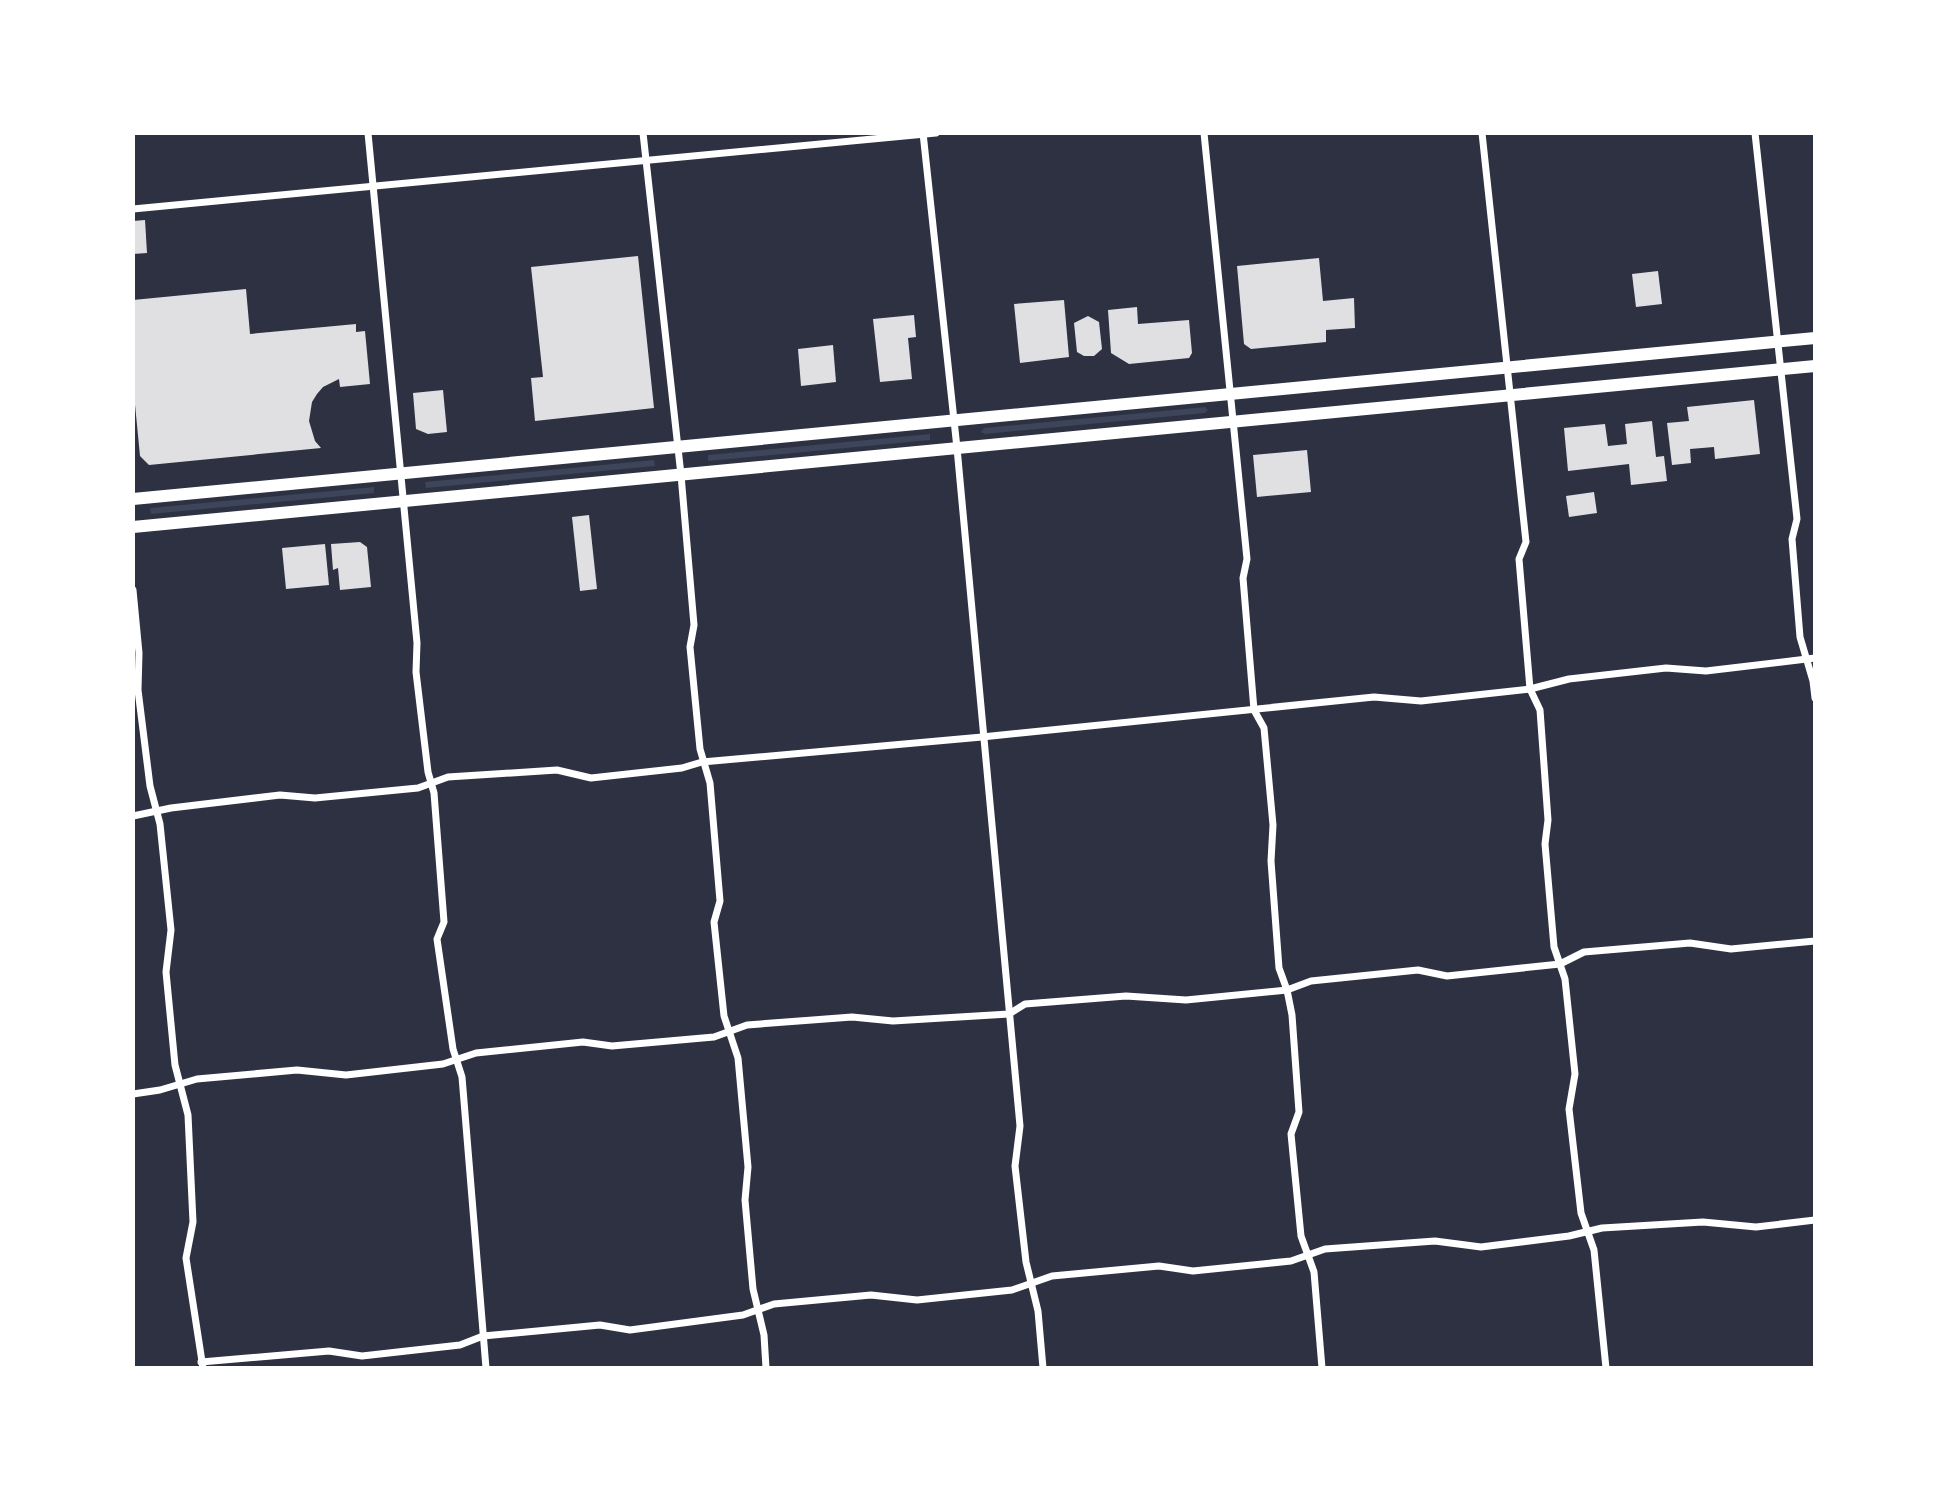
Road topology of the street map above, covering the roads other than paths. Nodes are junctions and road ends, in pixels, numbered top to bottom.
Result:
1 (368, 133) edge
2 (643, 133) edge
3 (936, 133) edge
4 (1203, 133) edge
5 (1482, 133) edge
6 (1755, 133) edge
7 (923, 134) edge
8 (646, 160) junction
9 (373, 186) junction
10 (133, 209) edge
11 (1815, 338) edge
12 (1779, 341) junction
13 (1815, 366) edge
14 (1507, 367) junction
15 (1782, 370) junction
16 (1230, 394) junction
17 (1511, 396) junction
18 (954, 420) junction
19 (1233, 422) junction
20 (677, 447) junction
21 (957, 449) junction
22 (399, 473) junction
23 (681, 475) junction
24 (133, 499) edge
25 (402, 502) junction
26 (133, 527) edge
27 (133, 590) edge
28 (1811, 659) edge
29 (1530, 689) junction
30 (1815, 698) edge
31 (1254, 710) junction
32 (982, 737) junction
33 (702, 762) junction
34 (431, 783) junction
35 (157, 811) junction
36 (133, 816) edge
37 (1815, 941) edge
38 (1559, 964) junction
39 (1287, 990) junction
40 (1009, 1014) junction
41 (729, 1032) junction
42 (457, 1059) junction
43 (181, 1084) junction
44 (133, 1094) edge
45 (1815, 1220) edge
46 (1587, 1232) junction
47 (1308, 1255) junction
48 (1032, 1283) junction
49 (759, 1309) junction
50 (483, 1336) junction
51 (202, 1365) edge
52 (486, 1368) edge
53 (766, 1368) edge
54 (1043, 1368) edge
55 (1322, 1368) edge
56 (1606, 1368) edge

1 - 9 street
2 - 8 street
3 - 7 street
4 - 16 street
5 - 14 street
6 - 12 street
7 - 8 street
7 - 18 street
8 - 9 street
8 - 20 street
9 - 10 street
9 - 22 street
11 - 12 main road
12 - 14 main road
12 - 15 street
13 - 15 main road
14 - 16 main road
14 - 17 street
15 - 17 main road
15 - 28 street
16 - 18 main road
16 - 19 street
17 - 19 main road
17 - 29 street
18 - 20 main road
18 - 21 street
19 - 21 main road
19 - 31 street
20 - 22 main road
20 - 23 street
21 - 23 main road
21 - 32 street
22 - 24 main road
22 - 25 street
23 - 25 main road
23 - 33 street
25 - 26 main road
25 - 34 street
27 - 35 street
28 - 29 street
28 - 30 street
29 - 31 street
29 - 38 street
31 - 32 street
31 - 39 street
32 - 33 street
32 - 40 street
33 - 34 street
33 - 41 street
34 - 35 street
34 - 42 street
35 - 36 street
35 - 43 street
37 - 38 street
38 - 39 street
38 - 46 street
39 - 40 street
39 - 47 street
40 - 41 street
40 - 48 street
41 - 42 street
41 - 49 street
42 - 43 street
42 - 50 street
43 - 44 street
43 - 51 street
45 - 46 street
46 - 47 street
46 - 56 street
47 - 48 street
47 - 55 street
48 - 49 street
48 - 54 street
49 - 50 street
49 - 53 street
50 - 51 street
50 - 52 street

